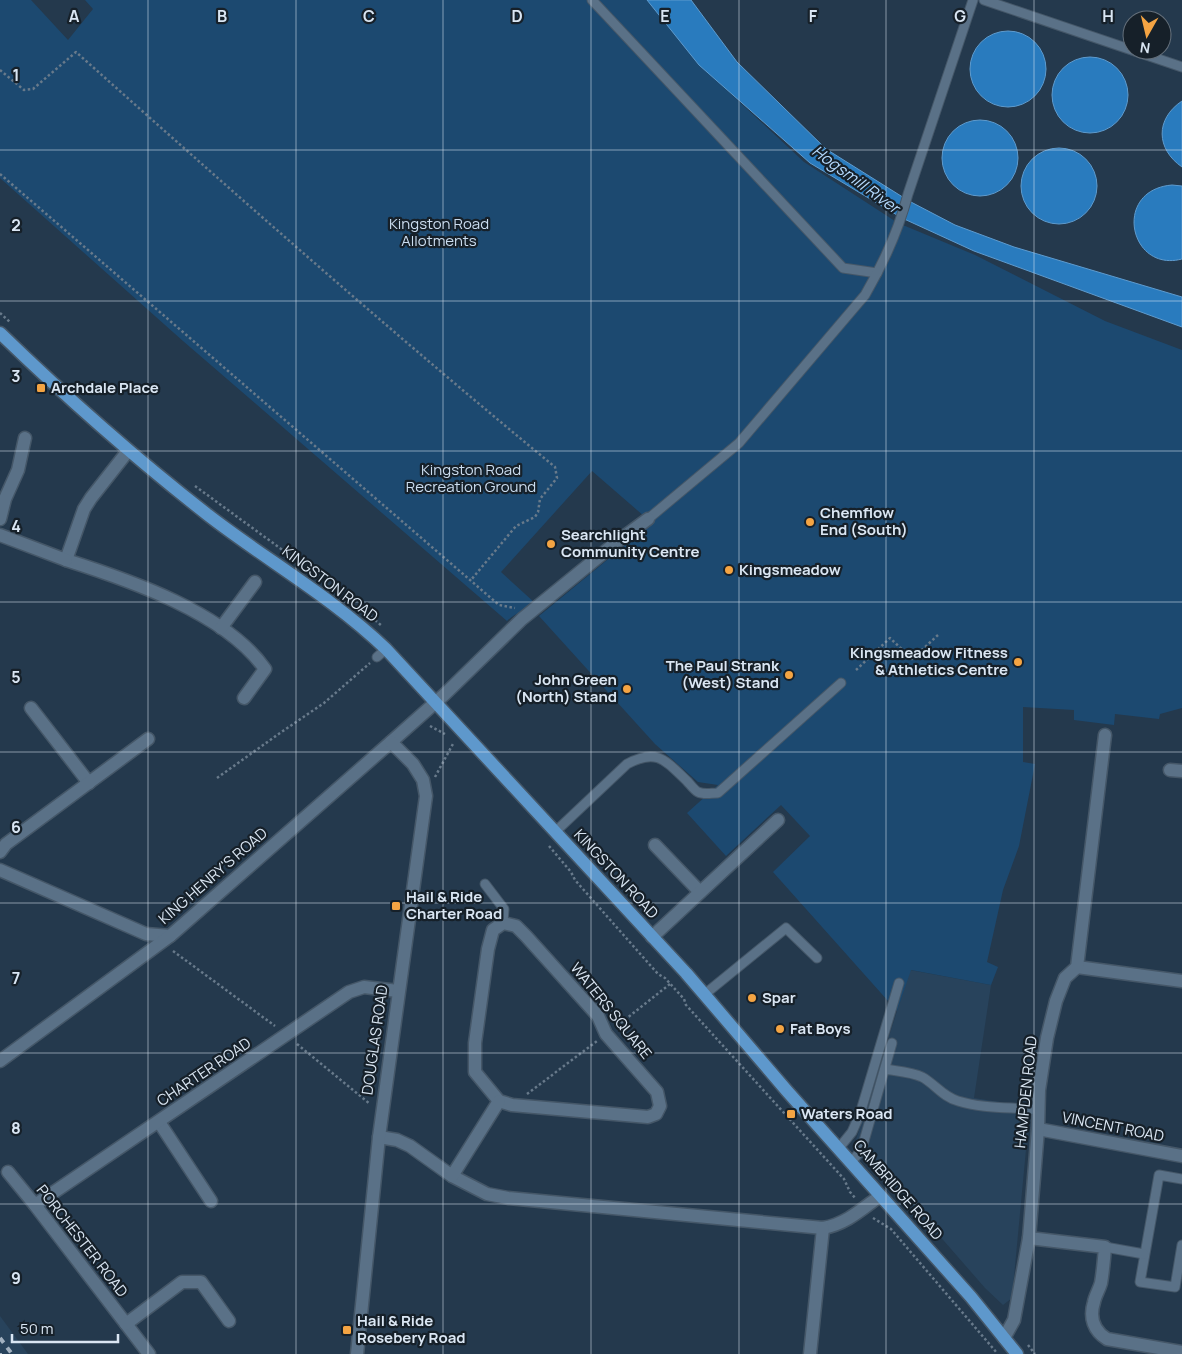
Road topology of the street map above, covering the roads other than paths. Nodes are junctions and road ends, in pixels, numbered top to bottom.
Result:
1 (592, 0) edge
2 (973, 0) edge
3 (984, 0) edge
4 (1182, 67) edge
5 (877, 273) junction
6 (0, 333) edge
7 (25, 438) dead end
8 (128, 451) junction
9 (0, 519) edge
10 (648, 519) joint
11 (0, 535) edge
12 (66, 560) junction
13 (254, 582) dead end
14 (221, 628) junction
15 (842, 683) dead end
16 (244, 698) dead end
17 (436, 702) junction
18 (31, 708) dead end
19 (1105, 735) dead end
20 (148, 739) dead end
21 (392, 742) junction
22 (89, 783) junction
23 (778, 820) dead end
24 (555, 832) junction
25 (655, 845) dead end
26 (0, 852) edge
27 (0, 870) edge
28 (485, 884) dead end
29 (700, 892) junction
30 (503, 923) junction
31 (170, 936) junction
32 (652, 937) junction
33 (817, 958) dead end
34 (1077, 967) junction
35 (1182, 981) edge
36 (899, 983) dead end
37 (398, 991) junction
38 (705, 994) junction
39 (892, 1043) dead end
40 (0, 1061) edge
41 (885, 1069) junction
42 (499, 1101) junction
43 (1039, 1110) junction
44 (159, 1122) junction
45 (1038, 1129) junction
46 (379, 1137) junction
47 (839, 1148) junction
48 (1182, 1156) edge
49 (851, 1162) junction
50 (8, 1172) dead end
51 (452, 1176) junction
52 (1182, 1179) edge
53 (880, 1196) junction
54 (211, 1201) dead end
55 (35, 1205) junction
56 (823, 1228) junction
57 (1028, 1238) junction
58 (1182, 1245) edge
59 (1105, 1247) junction
60 (1144, 1254) junction
61 (229, 1321) dead end
62 (126, 1324) junction
63 (1004, 1338) junction
64 (1182, 1352) edge
65 (149, 1354) edge
66 (359, 1354) edge
67 (810, 1354) edge
68 (1017, 1354) edge

1 - 5 lane
2 - 5 lane
3 - 4 lane
5 - 10 lane
6 - 8 main road, KINGSTON ROAD
7 - 9 street
8 - 12 street
8 - 17 main road, KINGSTON ROAD
10 - 17 street, KING HENRY'S ROAD
11 - 12 street
12 - 14 street
13 - 14 street
14 - 16 street
15 - 24 lane
17 - 21 street, KING HENRY'S ROAD
17 - 24 main road, KINGSTON ROAD
18 - 22 street
19 - 34 street
20 - 22 street
21 - 31 street, KING HENRY'S ROAD
21 - 37 street, DOUGLAS ROAD
22 - 26 street
23 - 29 street
24 - 32 main road, KINGSTON ROAD
25 - 29 street
27 - 31 street
28 - 30 lane
29 - 32 street
30 - 42 street
30 - 42 street, WATERS SQUARE
31 - 40 street, KING HENRY'S ROAD
32 - 38 main road, CAMBRIDGE ROAD
33 - 38 lane
34 - 35 street
34 - 43 street, HAMPDEN ROAD
36 - 47 lane
37 - 44 street, CHARTER ROAD
37 - 46 street, DOUGLAS ROAD
38 - 47 main road, CAMBRIDGE ROAD
39 - 41 lane
41 - 43 lane
41 - 49 lane
42 - 51 street
43 - 45 street, HAMPDEN ROAD
44 - 54 street
44 - 55 street, CHARTER ROAD
45 - 48 street, VINCENT ROAD
45 - 57 street, HAMPDEN ROAD
46 - 51 street
46 - 66 street, DOUGLAS ROAD
47 - 49 main road, CAMBRIDGE ROAD
49 - 53 main road, CAMBRIDGE ROAD
50 - 55 street, PORCHESTER ROAD
51 - 56 street
52 - 60 lane
53 - 56 street
53 - 63 main road, CAMBRIDGE ROAD
55 - 62 street, PORCHESTER ROAD
56 - 67 street
57 - 59 street
57 - 63 street, HAMPDEN ROAD
58 - 60 lane
59 - 60 lane
59 - 64 street
61 - 62 street
62 - 65 street, PORCHESTER ROAD
63 - 68 main road, CAMBRIDGE ROAD

